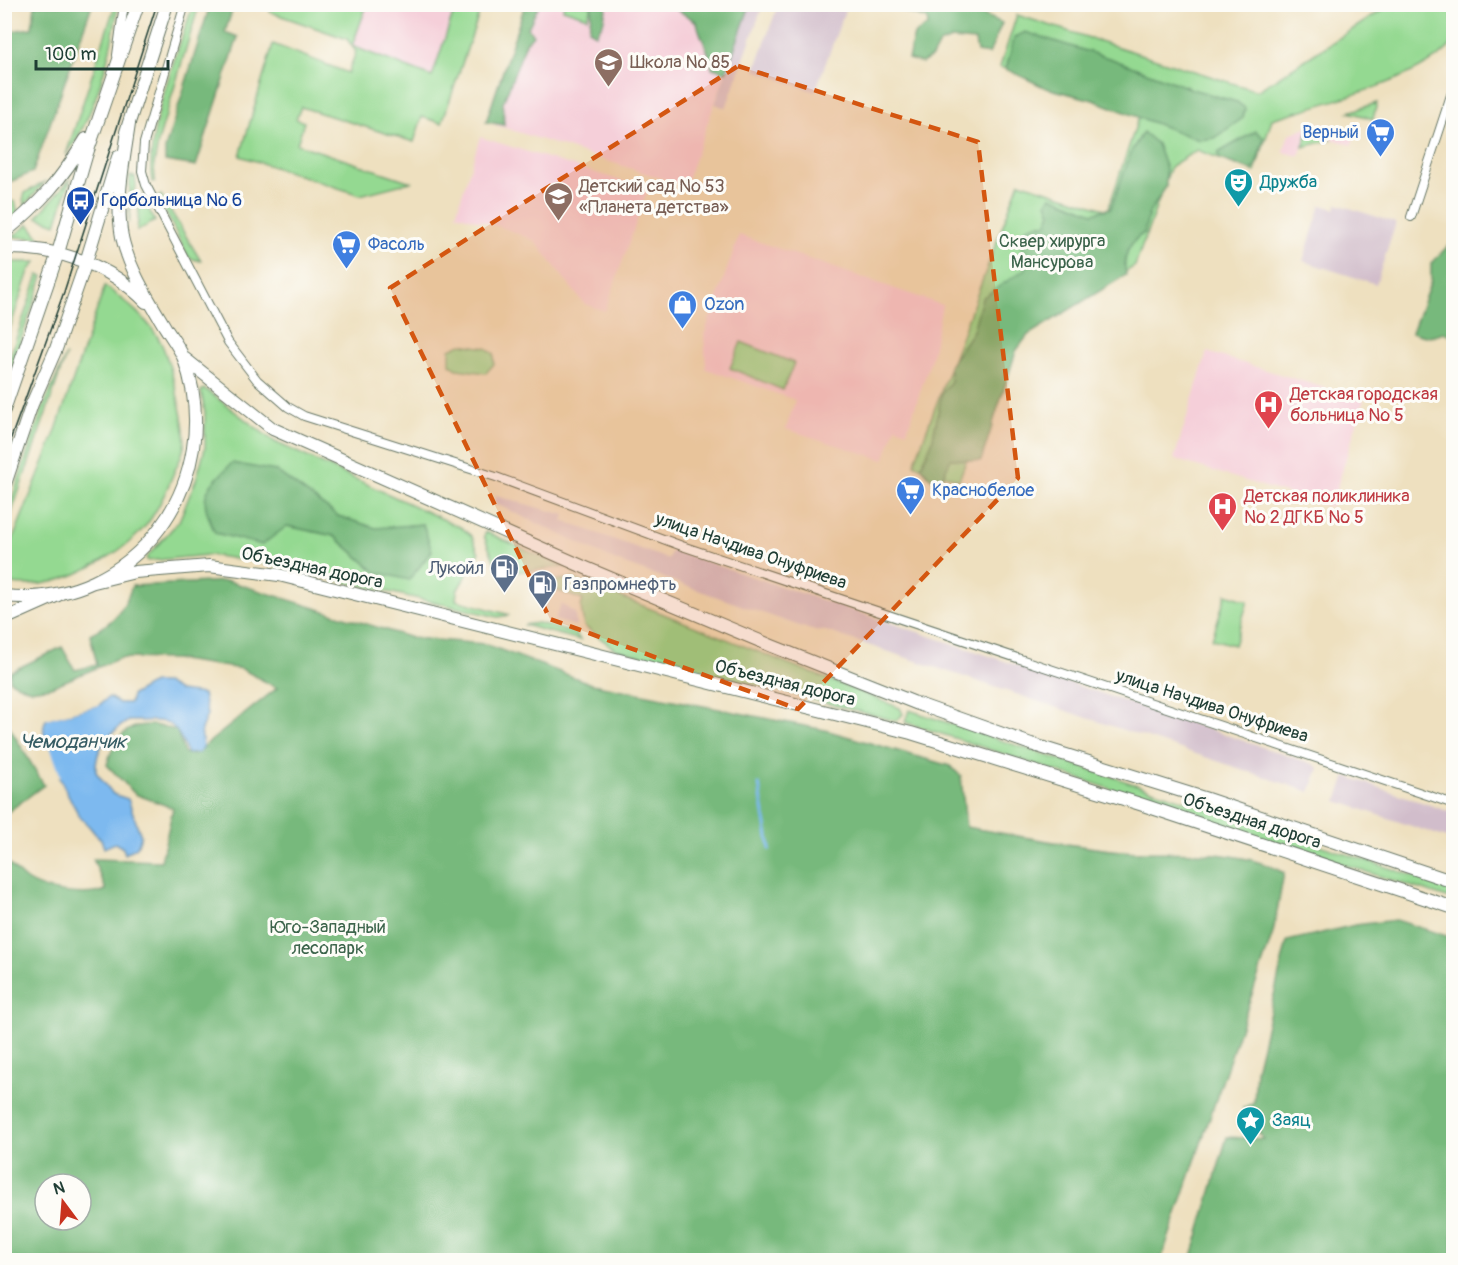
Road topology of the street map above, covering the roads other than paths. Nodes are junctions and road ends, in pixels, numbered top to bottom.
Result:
1 (124, 4) edge
2 (138, 4) edge
3 (167, 4) edge
4 (185, 4) edge
5 (116, 73) junction
6 (1454, 86) edge
7 (103, 113) junction
8 (129, 124) junction
9 (1411, 217) dead end
10 (4, 233) edge
11 (4, 249) edge
12 (58, 253) junction
13 (86, 262) junction
14 (156, 311) junction
15 (184, 358) junction
16 (4, 410) edge
17 (4, 487) edge
18 (94, 582) junction
19 (60, 594) junction
20 (4, 596) edge
21 (4, 619) edge
22 (1454, 804) edge
23 (1454, 882) edge
24 (1454, 908) edge

1 - 5 street
2 - 5 main road
3 - 8 main road
4 - 22 street, улица Начдива Онуфриева
5 - 7 main road
6 - 9 street
7 - 10 main road
7 - 12 main road
8 - 13 main road
8 - 14 main road
11 - 12 main road
12 - 13 main road
12 - 16 main road
13 - 14 main road
13 - 17 main road
14 - 15 main road
15 - 18 main road
15 - 23 main road, Объездная дорога
18 - 19 main road
18 - 24 main road, Объездная дорога
19 - 20 main road
19 - 21 main road

